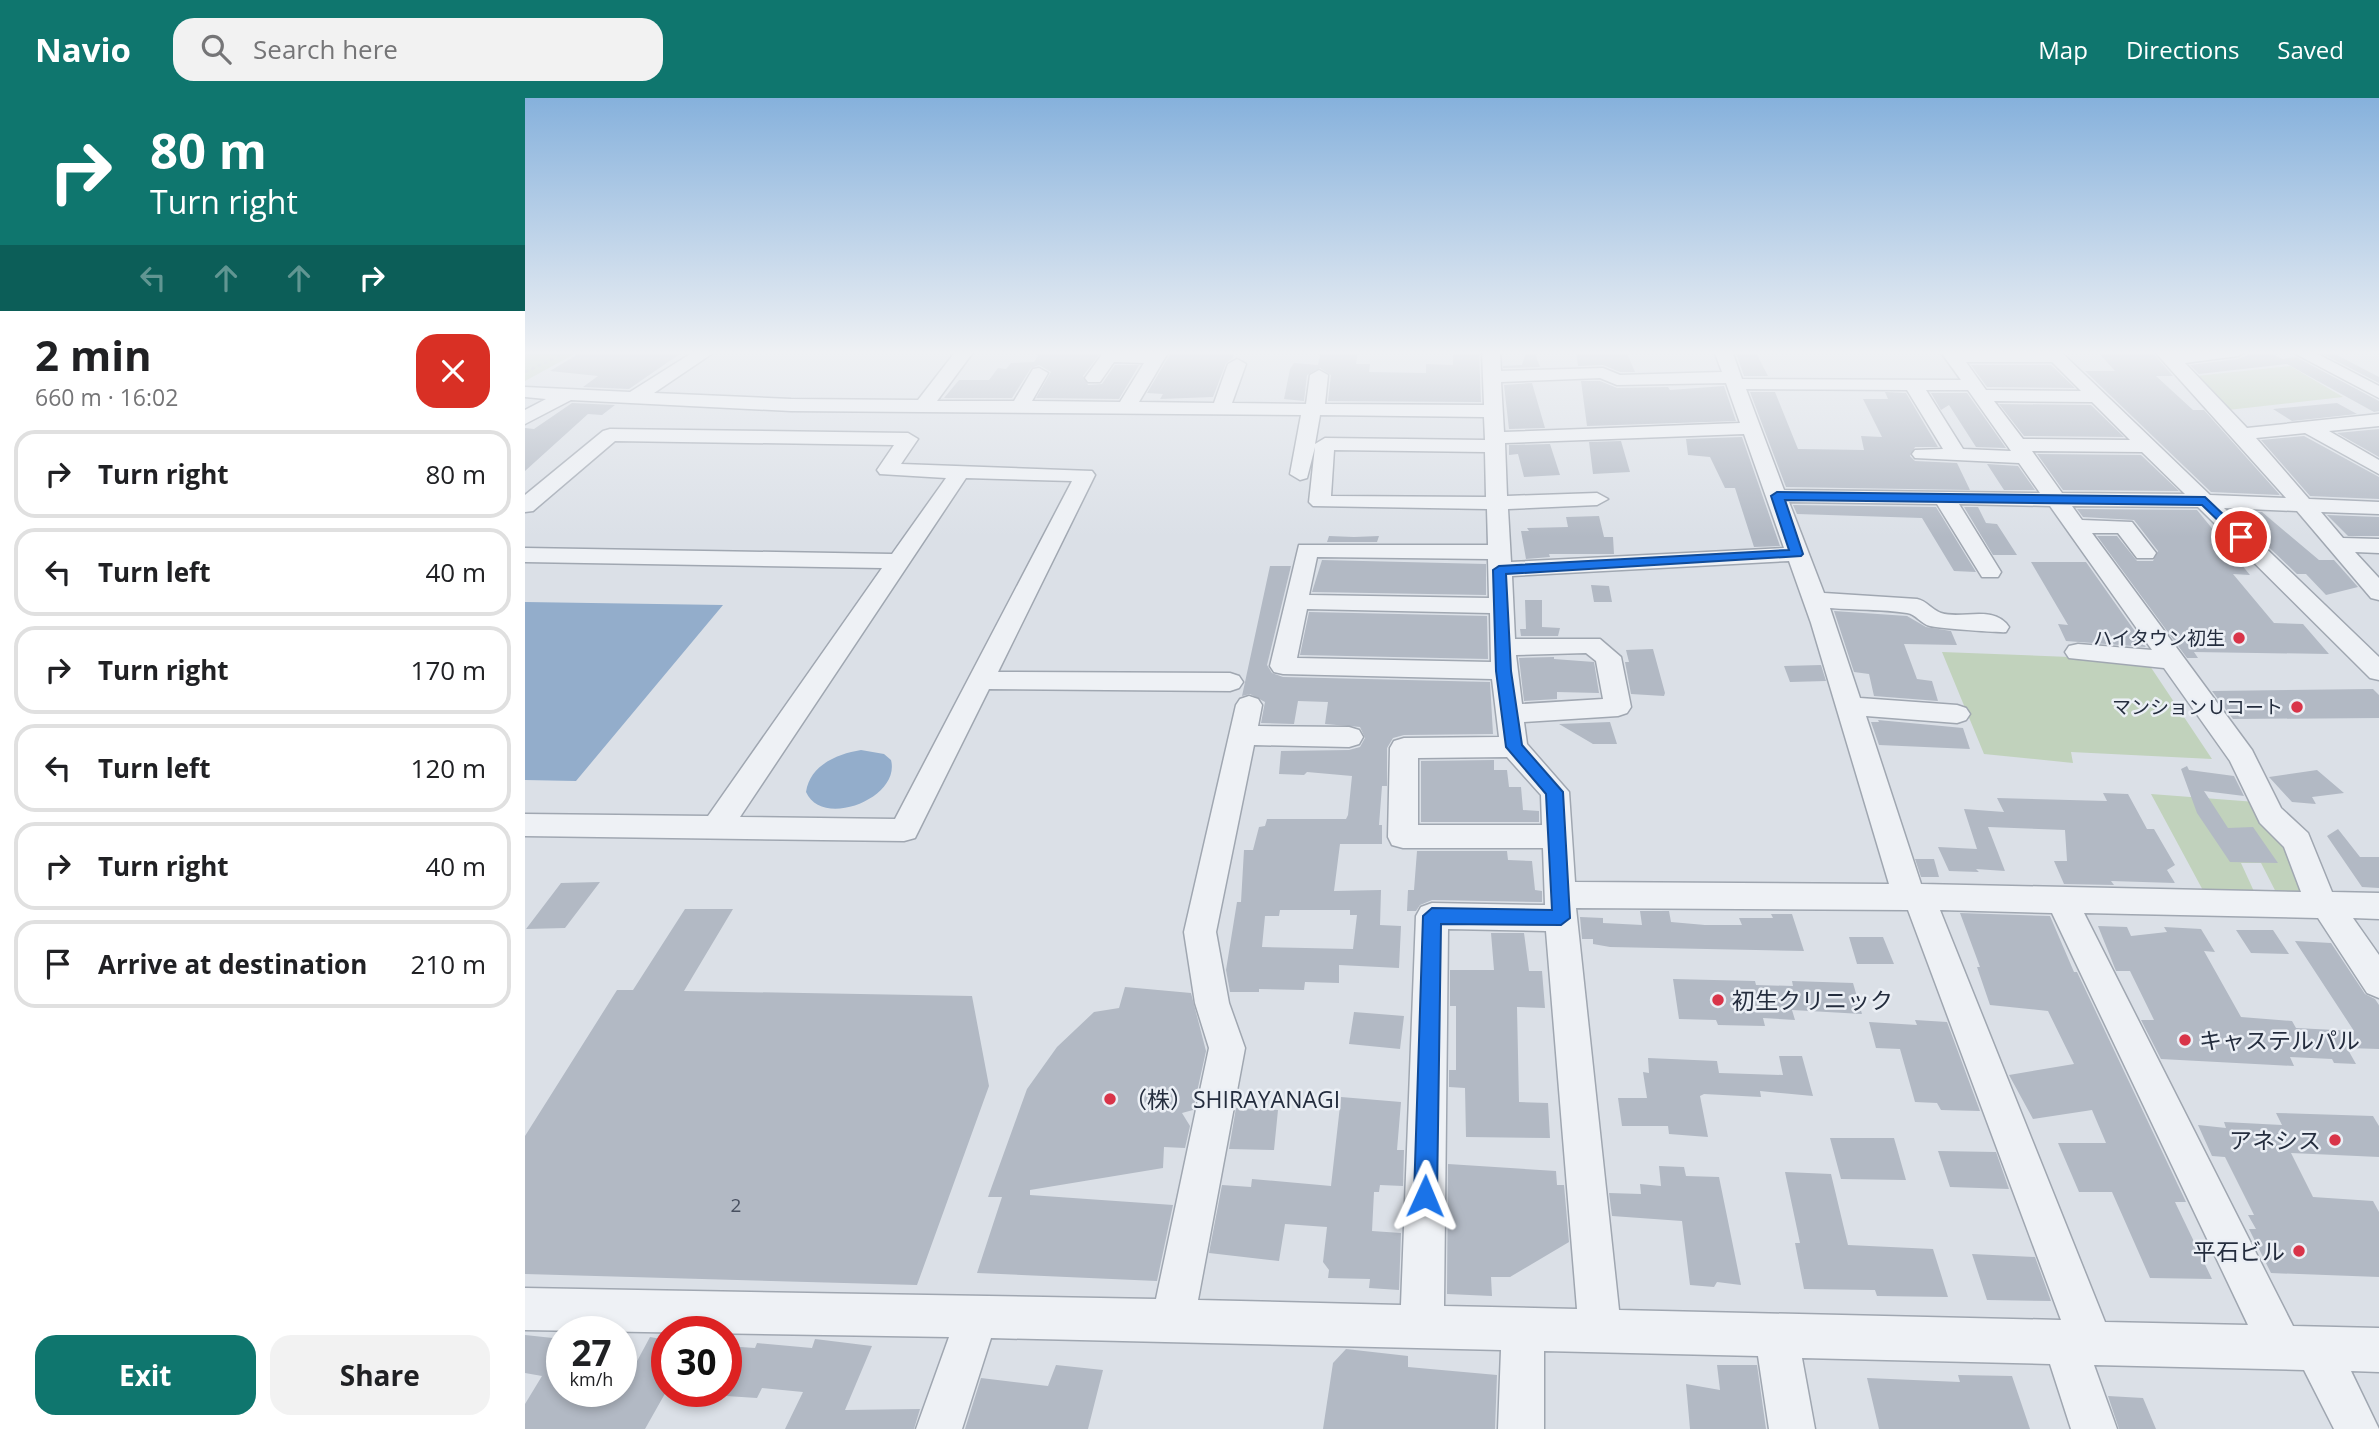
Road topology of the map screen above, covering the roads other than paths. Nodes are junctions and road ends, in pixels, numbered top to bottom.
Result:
1 (615, 413) edge
2 (875, 413) edge
3 (1313, 413) edge
4 (1348, 413) edge
5 (1494, 413) edge
6 (1745, 413) edge
7 (1931, 413) edge
8 (1992, 413) edge
9 (2114, 413) edge
10 (2222, 413) edge
11 (2379, 420) edge
12 (2350, 423) junction
13 (2308, 427) junction
14 (1750, 428) junction
15 (1495, 431) junction
16 (2242, 434) junction
17 (855, 436) junction
18 (2379, 439) edge
19 (2148, 446) junction
20 (2019, 451) junction
21 (1922, 454) dead end
22 (1957, 455) junction
23 (2379, 468) edge
24 (959, 473) junction
25 (1300, 474) dead end
26 (525, 488) edge
27 (1777, 496) junction
28 (1944, 498) junction
29 (1597, 499) dead end
30 (2055, 499) junction
31 (2205, 501) junction
32 (1497, 503) junction
33 (2302, 504) junction
34 (525, 506) edge
35 (2379, 508) edge
36 (2075, 526) junction
37 (2337, 544) junction
38 (2379, 546) edge
39 (2145, 553) dead end
40 (1796, 554) junction
41 (525, 555) edge
42 (900, 561) junction
43 (1499, 561) junction
44 (1990, 572) dead end
45 (2379, 593) edge
46 (1814, 600) junction
47 (1296, 602) junction
48 (1501, 607) junction
49 (1997, 627) dead end
50 (2078, 652) dead end
51 (1503, 659) junction
52 (2172, 660) junction
53 (2379, 672) edge
54 (983, 680) junction
55 (1851, 706) junction
56 (1240, 707) junction
57 (1510, 714) junction
58 (1957, 714) dead end
59 (1349, 737) dead end
60 (1514, 747) junction
61 (525, 825) edge
62 (716, 828) junction
63 (1555, 836) junction
64 (1914, 898) junction
65 (2062, 900) junction
66 (2323, 904) junction
67 (1561, 906) junction
68 (2379, 906) edge
69 (2379, 983) edge
70 (525, 1309) edge
71 (977, 1317) junction
72 (1173, 1322) junction
73 (1422, 1327) junction
74 (1523, 1329) junction
75 (1600, 1330) junction
76 (1776, 1334) junction
77 (2077, 1340) junction
78 (2299, 1349) junction
79 (2379, 1350) edge
80 (939, 1429) edge
81 (1521, 1429) edge
82 (1792, 1429) edge
83 (2094, 1429) edge
84 (2358, 1429) edge

1 - 26 street
2 - 17 street
3 - 25 street
4 - 15 street
5 - 15 street
6 - 14 street
7 - 22 street
8 - 20 street
9 - 19 street
10 - 16 street
11 - 12 street
12 - 13 street
12 - 18 street
13 - 16 street
13 - 23 street
14 - 15 street
14 - 27 street
15 - 32 street
15 - 32 street
16 - 33 street
17 - 24 street
17 - 34 street
19 - 20 street
19 - 31 street
20 - 22 street
20 - 30 street
21 - 22 street
24 - 42 street
24 - 54 street
27 - 28 street
27 - 40 street
28 - 30 street
28 - 44 street
29 - 32 street
30 - 31 street
30 - 36 street
31 - 33 street
31 - 53 street
32 - 43 street
33 - 35 street
33 - 37 street
36 - 39 street
36 - 52 street
37 - 38 street
37 - 45 street
40 - 43 street
40 - 46 street
41 - 42 street
42 - 62 street
43 - 47 street
43 - 48 street
46 - 49 street
46 - 55 street
47 - 48 street
47 - 51 street
48 - 51 street
50 - 52 street
51 - 57 street
51 - 57 street
52 - 66 street
54 - 56 street
54 - 62 street
55 - 58 street
55 - 64 street
56 - 59 street
56 - 72 street
57 - 60 street
60 - 63 street
60 - 63 street
61 - 62 street
63 - 67 street
64 - 65 street
64 - 67 street
64 - 77 street
65 - 66 street
65 - 78 street
66 - 68 street
66 - 69 street
67 - 73 street
67 - 75 street
70 - 71 street
71 - 72 street
71 - 80 street
72 - 73 street
73 - 74 street
74 - 75 street
74 - 81 street
75 - 76 street
76 - 77 street
76 - 82 street
77 - 78 street
77 - 83 street
78 - 79 street
78 - 84 street

